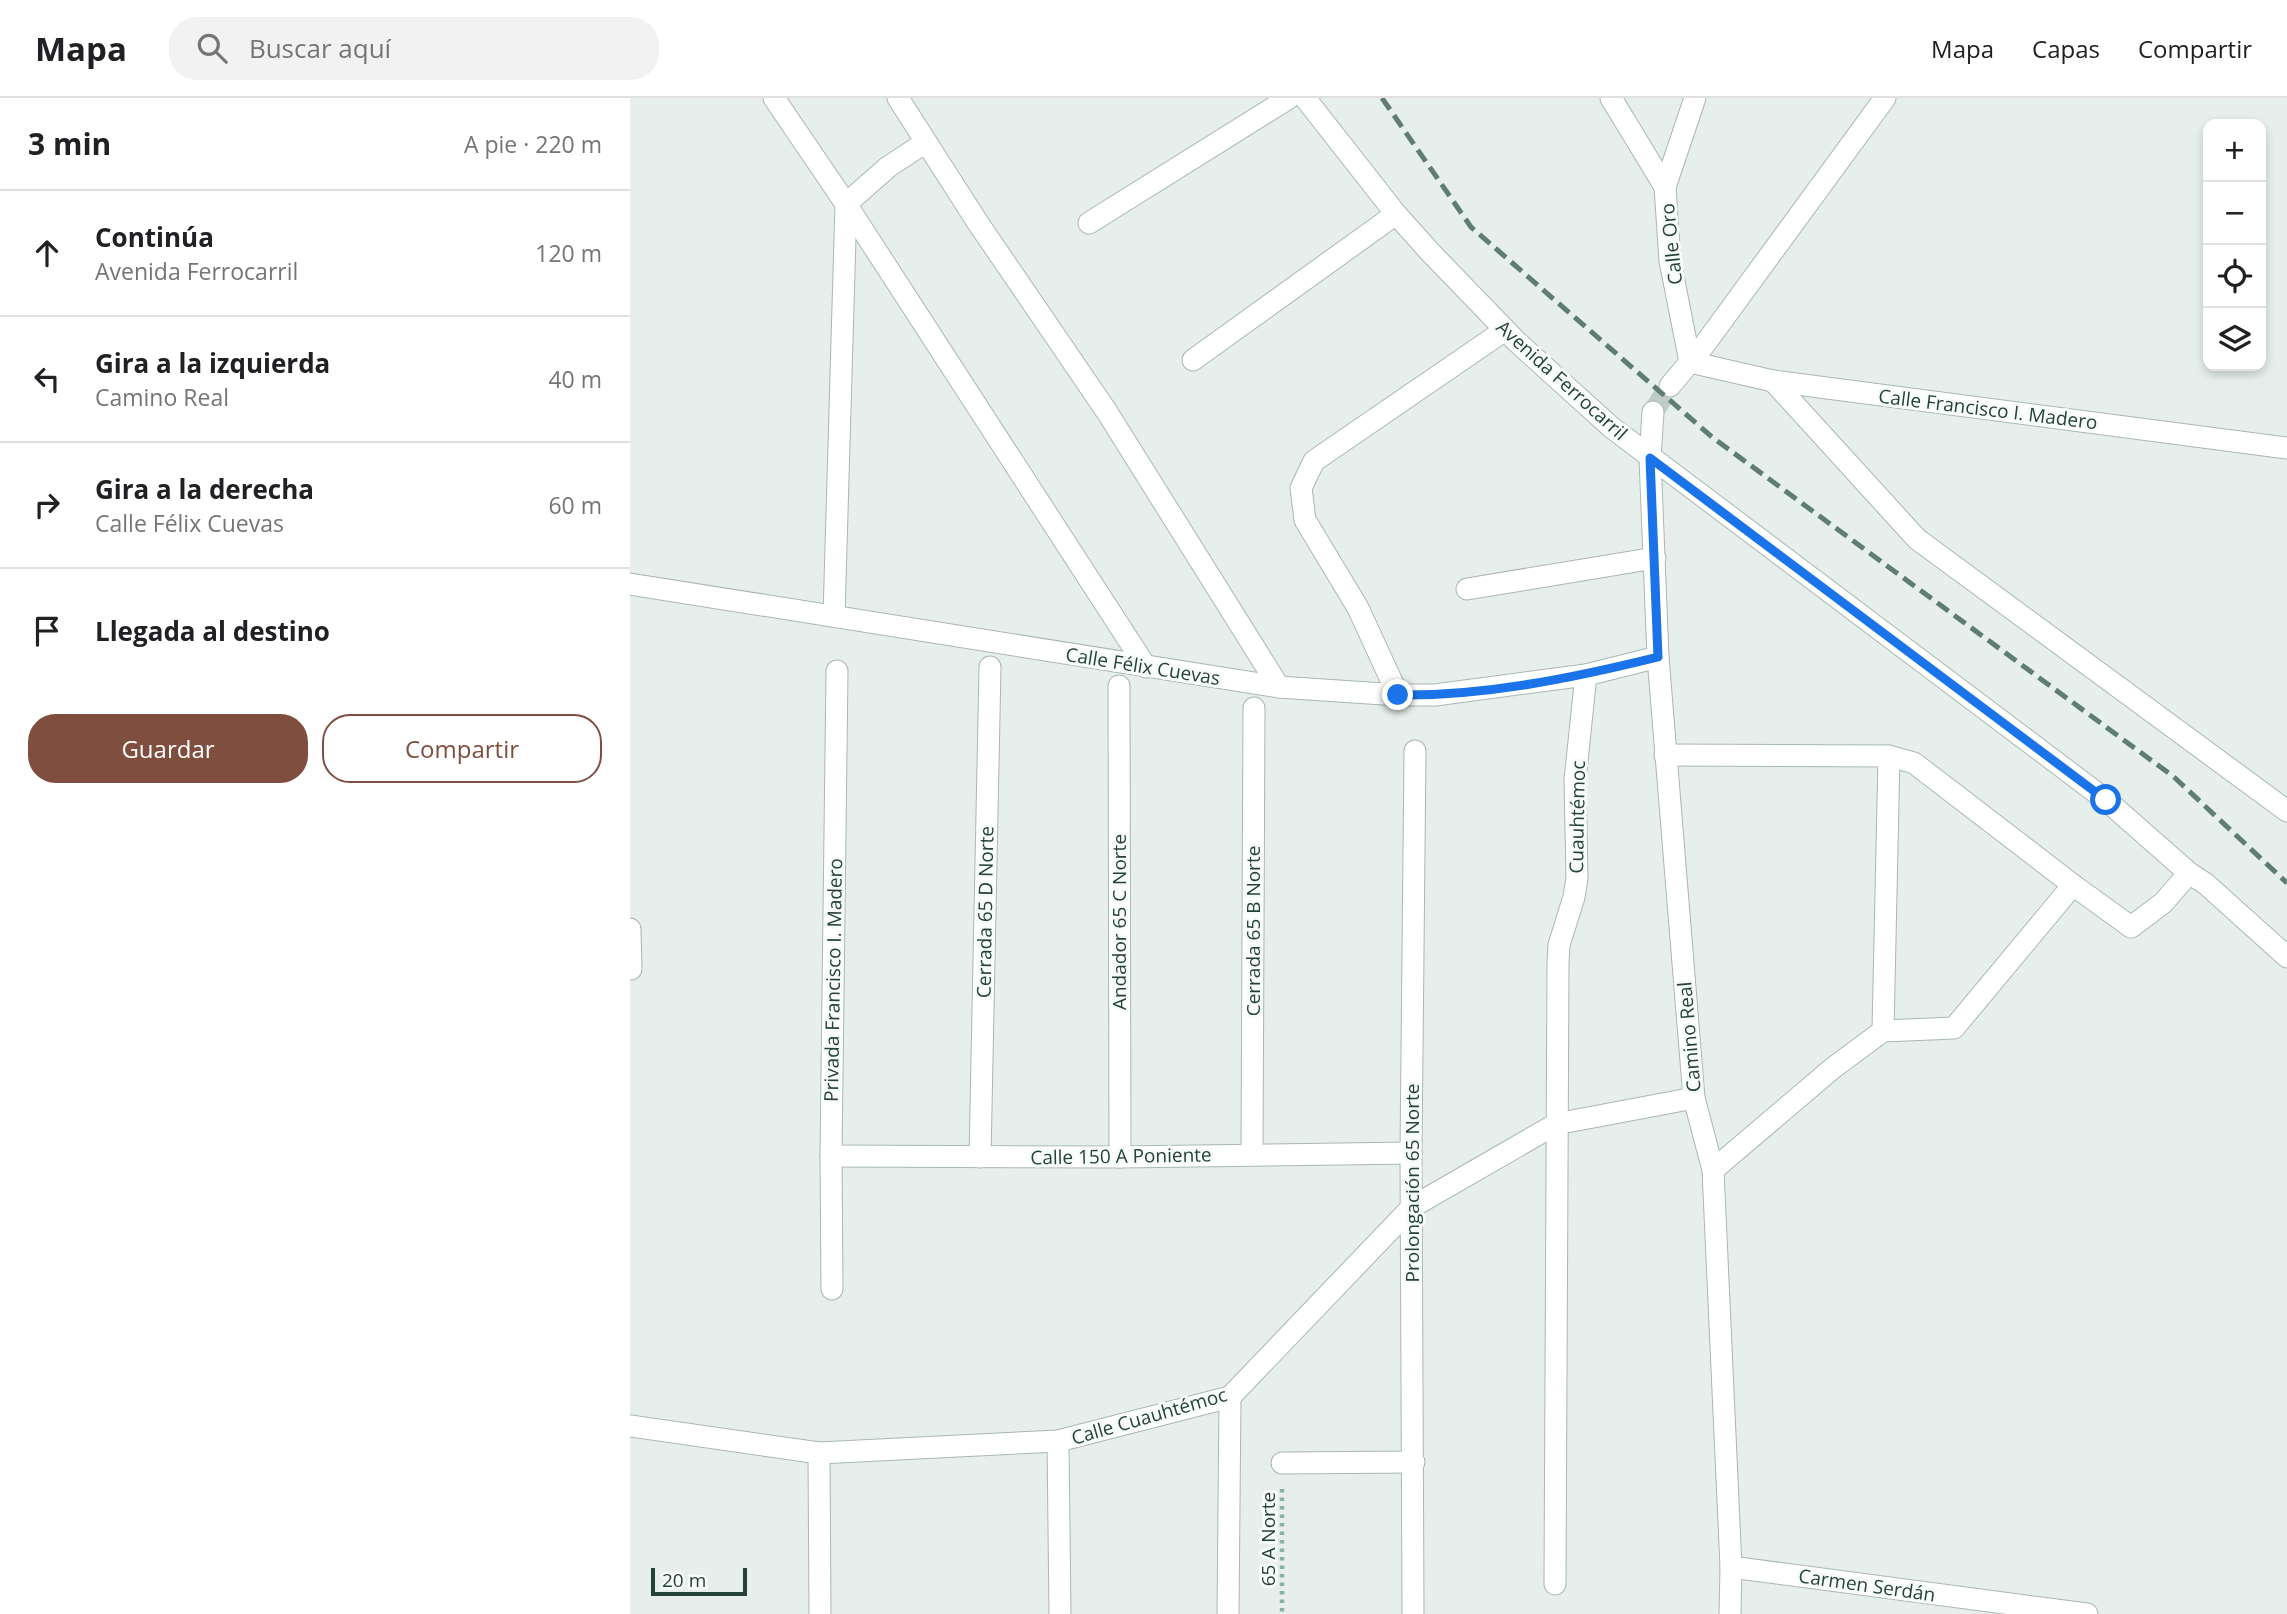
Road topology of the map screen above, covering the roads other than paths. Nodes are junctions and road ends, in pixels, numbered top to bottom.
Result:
1 (774, 98) edge
2 (898, 98) edge
3 (1289, 98) edge
4 (1306, 98) edge
5 (1611, 98) edge
6 (1695, 98) edge
7 (1885, 98) edge
8 (926, 142) junction
9 (1665, 187) junction
10 (846, 204) junction
11 (1396, 214) junction
12 (1089, 223) dead end
13 (1505, 330) junction
14 (1193, 360) dead end
15 (1690, 362) junction
16 (1773, 381) junction
17 (1670, 386) tunnel mouth
18 (1653, 412) tunnel mouth
19 (2287, 448) edge
20 (1650, 458) junction
21 (1655, 558) junction
22 (630, 584) edge
23 (1467, 589) dead end
24 (834, 616) junction
25 (1658, 657) junction
26 (990, 667) dead end
27 (1146, 667) junction
28 (837, 671) dead end
29 (1586, 675) junction
30 (1119, 686) dead end
31 (1279, 687) junction
32 (1398, 695) junction
33 (1254, 708) dead end
34 (1415, 751) dead end
35 (1665, 755) junction
36 (1889, 756) junction
37 (2287, 811) edge
38 (2189, 873) junction
39 (2073, 885) junction
40 (630, 929) edge
41 (2287, 957) edge
42 (631, 969) edge
43 (1883, 1031) junction
44 (1694, 1098) junction
45 (1556, 1124) junction
46 (1411, 1153) junction
47 (1252, 1154) junction
48 (831, 1156) junction
49 (980, 1157) junction
50 (1120, 1157) junction
51 (1713, 1170) junction
52 (1412, 1207) junction
53 (832, 1289) dead end
54 (1230, 1397) junction
55 (630, 1426) edge
56 (1058, 1441) junction
57 (820, 1453) junction
58 (1413, 1462) junction
59 (1282, 1463) road end
60 (1731, 1567) junction
61 (1555, 1584) dead end
62 (1995, 1608) edge
63 (820, 1614) edge
64 (1060, 1614) edge
65 (1228, 1614) edge
66 (1413, 1614) edge
67 (1730, 1614) edge
68 (2087, 1614) edge

1 - 10 street
2 - 8 street
3 - 12 street
4 - 11 street, Avenida Ferrocarril
5 - 9 street, Calle Oro
6 - 9 street
7 - 15 street
8 - 10 street
8 - 31 street
9 - 15 street, Calle Oro
10 - 24 street
10 - 27 street
11 - 13 street, Avenida Ferrocarril
11 - 14 street
13 - 20 street, Avenida Ferrocarril
13 - 32 street
15 - 16 street, Calle Francisco I. Madero
15 - 17 street
16 - 19 street, Calle Francisco I. Madero
16 - 37 street
18 - 20 street, Camino Real
20 - 21 street, Camino Real
20 - 38 street, Avenida Ferrocarril
21 - 23 street
21 - 25 street, Camino Real
22 - 24 street, Calle Félix Cuevas
24 - 27 street, Calle Félix Cuevas
25 - 29 street, Calle Félix Cuevas
25 - 35 street, Camino Real
26 - 49 street, Cerrada 65 D Norte
27 - 31 street, Calle Félix Cuevas
28 - 48 street, Privada Francisco I. Madero
29 - 32 street, Calle Félix Cuevas
29 - 45 street, Cuauhtémoc
30 - 50 street, Andador 65 C Norte
31 - 32 street, Calle Félix Cuevas
33 - 47 street, Cerrada 65 B Norte
34 - 46 street, Prolongación 65 Norte
35 - 36 street
35 - 44 street, Camino Real
36 - 39 street
36 - 43 street
38 - 39 street
38 - 41 street, Avenida Ferrocarril
39 - 43 street
40 - 42 street
43 - 51 street
44 - 45 street, Calle Cuauhtémoc
44 - 51 street, Camino Real
45 - 52 street, Calle Cuauhtémoc
45 - 61 street, Cuauhtémoc
46 - 47 street, Calle 150 A Poniente
46 - 52 street, Prolongación 65 Norte
47 - 50 street, Calle 150 A Poniente
48 - 49 street, Calle 150 A Poniente
48 - 53 street, Privada Francisco I. Madero
49 - 50 street, Calle 150 A Poniente
51 - 60 street, Camino Real
52 - 54 street, Calle Cuauhtémoc
52 - 58 street, Prolongación 65 Norte
54 - 56 street, Calle Cuauhtémoc
54 - 65 street
55 - 57 street, Calle Cuauhtémoc
56 - 57 street, Calle Cuauhtémoc
56 - 64 street
57 - 63 street
58 - 59 street
58 - 66 street, Prolongación 65 Norte
60 - 62 street, Carmen Serdán
60 - 67 street, Camino Real
62 - 68 street, Carmen Serdán

